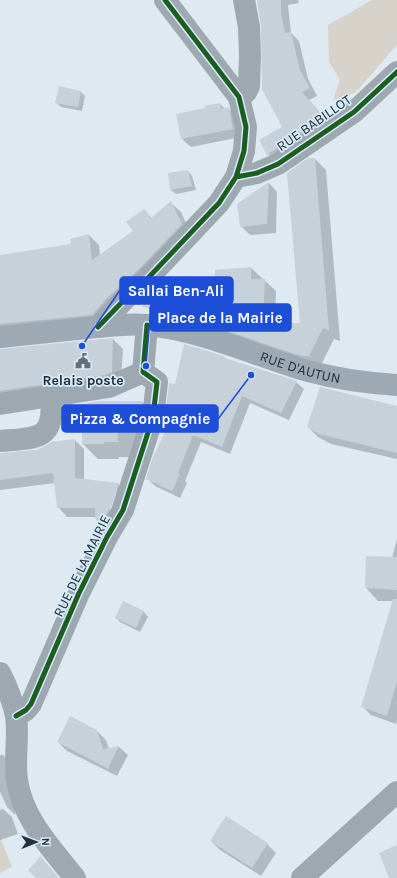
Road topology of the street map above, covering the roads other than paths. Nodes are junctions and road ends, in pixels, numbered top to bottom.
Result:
1 (165, 0) edge
2 (244, 0) edge
3 (397, 72) edge
4 (240, 97) junction
5 (236, 177) junction
6 (147, 325) junction
7 (98, 327) junction
8 (0, 337) edge
9 (143, 372) junction
10 (397, 385) edge
11 (51, 397) junction
12 (0, 404) edge
13 (0, 441) edge
14 (0, 673) edge
15 (16, 716) junction
16 (397, 792) edge
17 (75, 878) edge
18 (302, 878) edge

1 - 4 street
2 - 4 street
3 - 5 street, RUE BABILLOT
4 - 5 street
5 - 7 street
6 - 7 main road, RUE D'AUTUN
6 - 9 street
6 - 10 main road, RUE D'AUTUN
7 - 8 main road, RUE D'AUTUN
9 - 11 street
9 - 15 street, RUE DE LA MAIRIE
11 - 12 street
11 - 13 street
14 - 15 street
15 - 17 street
16 - 18 street

